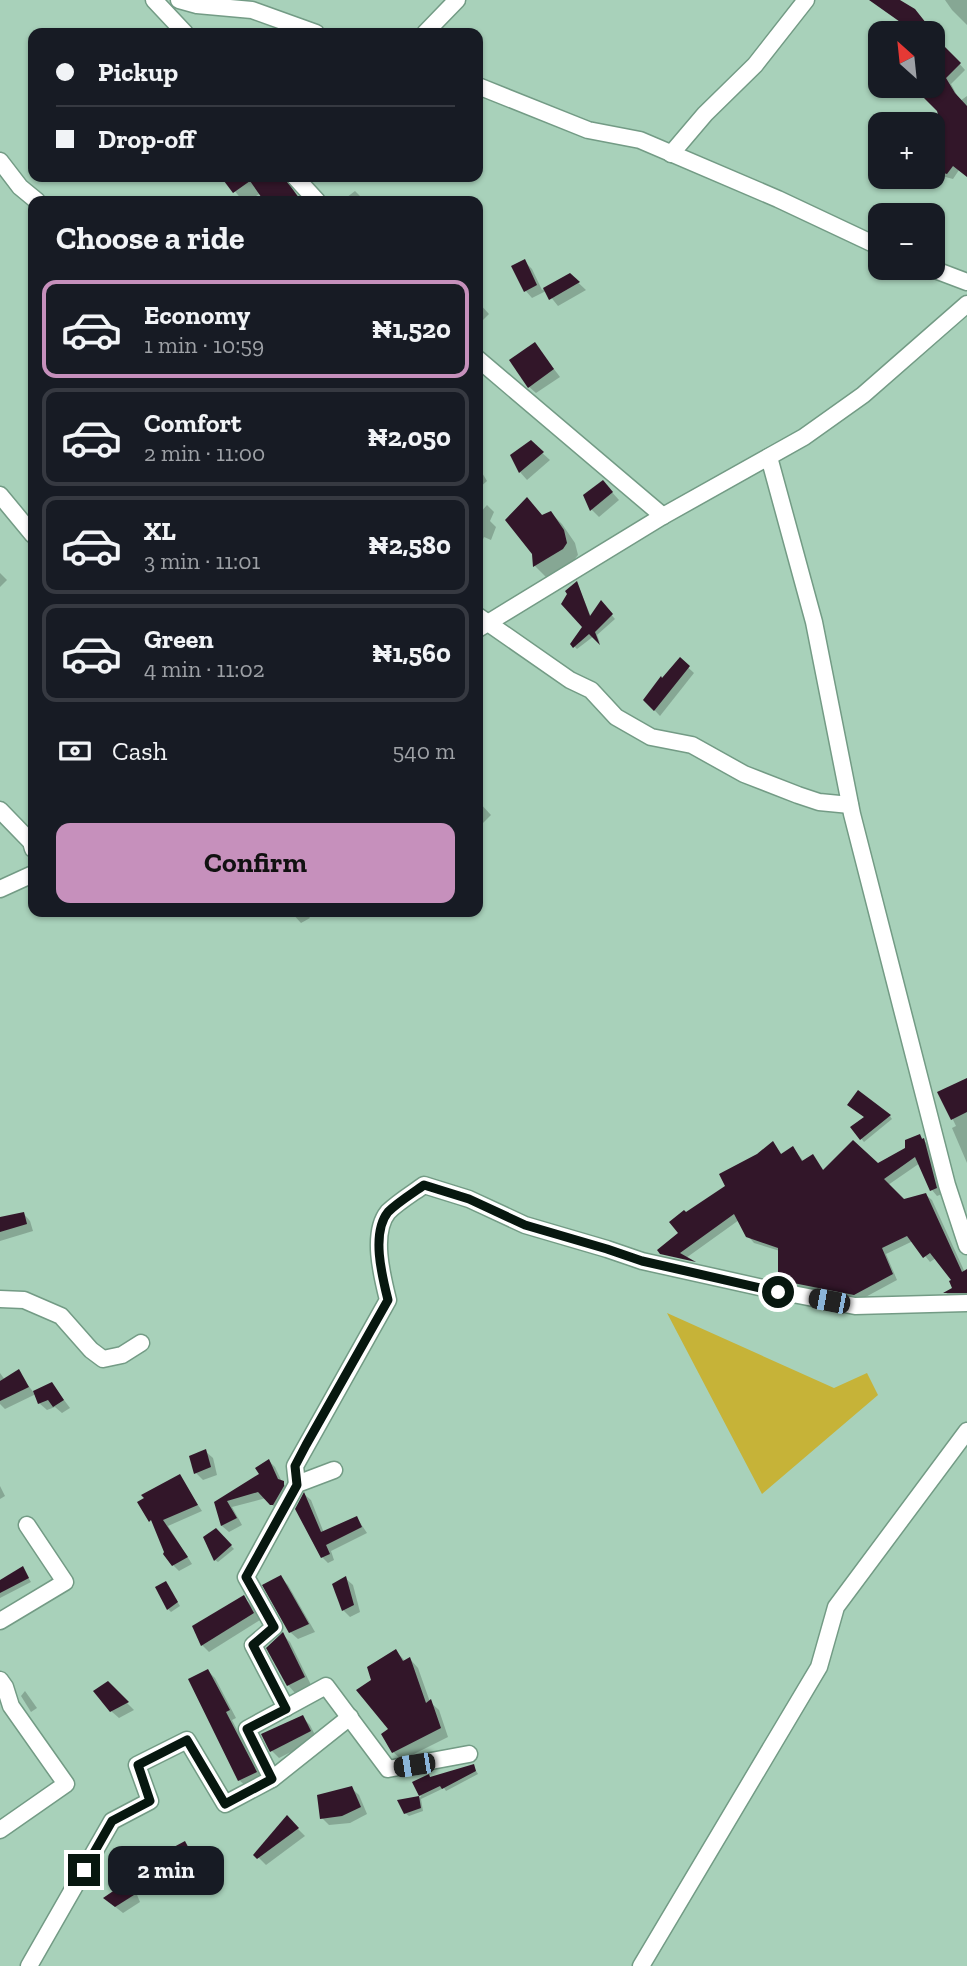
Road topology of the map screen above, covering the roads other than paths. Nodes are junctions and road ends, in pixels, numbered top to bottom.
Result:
1 (154, 0) edge
2 (179, 0) edge
3 (457, 0) edge
4 (806, 0) edge
5 (180, 28) edge
6 (303, 28) edge
7 (430, 28) edge
8 (483, 88) edge
9 (671, 155) junction
10 (0, 161) edge
11 (300, 182) edge
12 (31, 196) edge
13 (312, 196) edge
14 (868, 241) edge
15 (945, 274) edge
16 (967, 282) edge
17 (967, 304) edge
18 (483, 363) edge
19 (769, 457) junction
20 (0, 495) edge
21 (663, 516) junction
22 (28, 529) edge
23 (483, 622) edge
24 (483, 624) edge
25 (850, 805) junction
26 (0, 810) edge
27 (28, 839) edge
28 (28, 876) edge
29 (0, 889) edge
30 (967, 1246) edge
31 (0, 1299) edge
32 (967, 1303) edge
33 (141, 1343) dead end
34 (967, 1431) edge
35 (334, 1470) dead end
36 (297, 1485) junction
37 (27, 1525) dead end
38 (0, 1621) edge
39 (0, 1680) edge
40 (286, 1709) junction
41 (350, 1717) junction
42 (469, 1754) dead end
43 (272, 1779) junction
44 (0, 1830) edge
45 (29, 1966) edge
46 (641, 1966) edge

1 - 5 street
2 - 6 street
3 - 7 street
4 - 9 street
8 - 9 street
9 - 14 street
10 - 12 street
11 - 13 street
15 - 16 street
17 - 19 street
18 - 21 street
19 - 21 street
19 - 25 street
20 - 22 street
21 - 23 street
24 - 25 street
25 - 30 street
26 - 27 street
28 - 29 street
31 - 33 street
32 - 36 street
34 - 46 street
35 - 36 street
36 - 40 street
37 - 38 street
39 - 44 street
40 - 41 street
40 - 43 street
41 - 42 street
41 - 43 street
43 - 45 street

